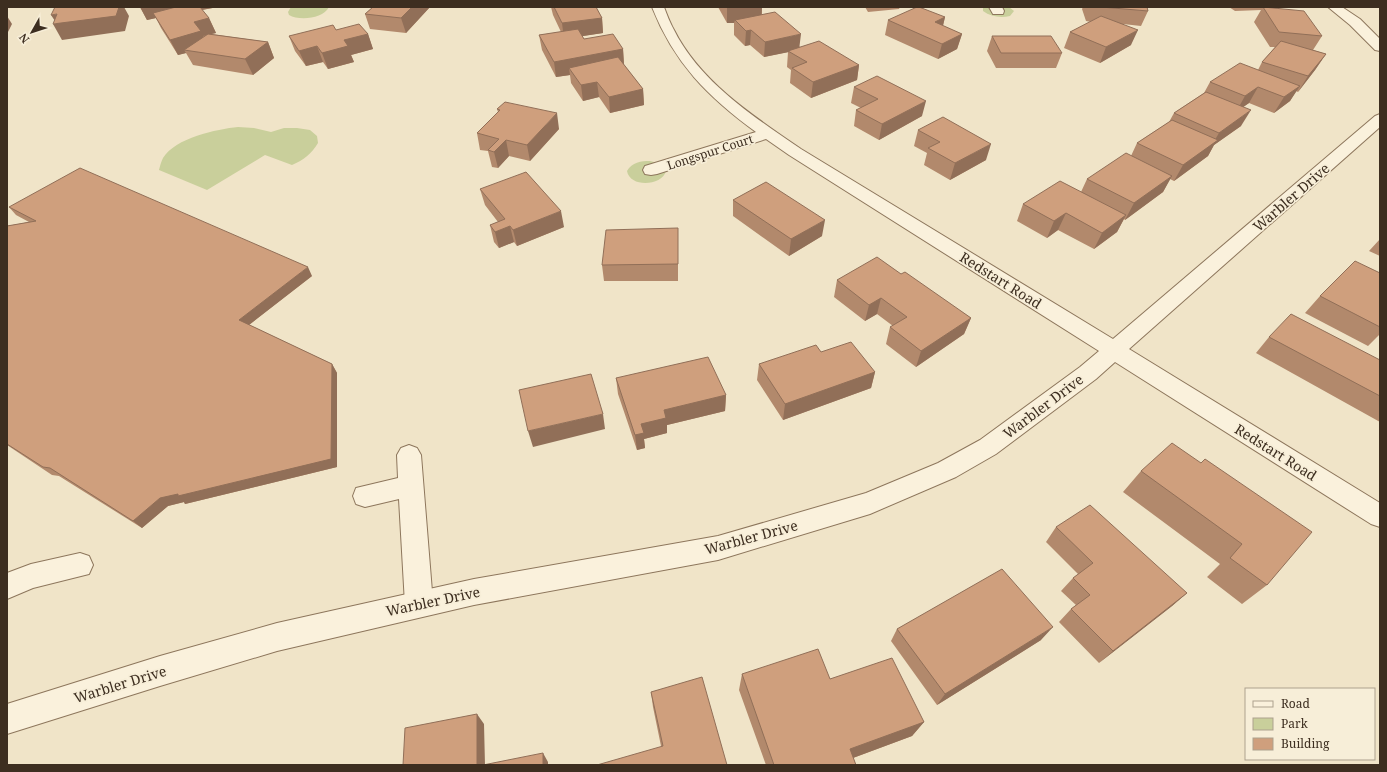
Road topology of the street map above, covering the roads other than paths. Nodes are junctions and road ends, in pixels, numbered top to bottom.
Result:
1 (658, 7) edge
2 (1334, 7) edge
3 (1365, 31) junction
4 (1380, 31) edge
5 (1380, 47) edge
6 (1380, 119) edge
7 (768, 133) junction
8 (651, 170) dead end
9 (1114, 351) junction
10 (409, 456) dead end
11 (410, 486) junction
12 (365, 496) dead end
13 (1380, 516) edge
14 (80, 565) dead end
15 (7, 586) edge
16 (419, 604) junction
17 (7, 719) edge

1 - 7 street, Redstart Road
2 - 3 street
3 - 4 street
3 - 5 street
6 - 9 street, Warbler Drive
7 - 8 street, Longspur Court
7 - 9 street, Redstart Road
9 - 13 street, Redstart Road
9 - 16 street, Warbler Drive
10 - 11 street
11 - 12 street
11 - 16 street
14 - 15 street
16 - 17 street, Warbler Drive

